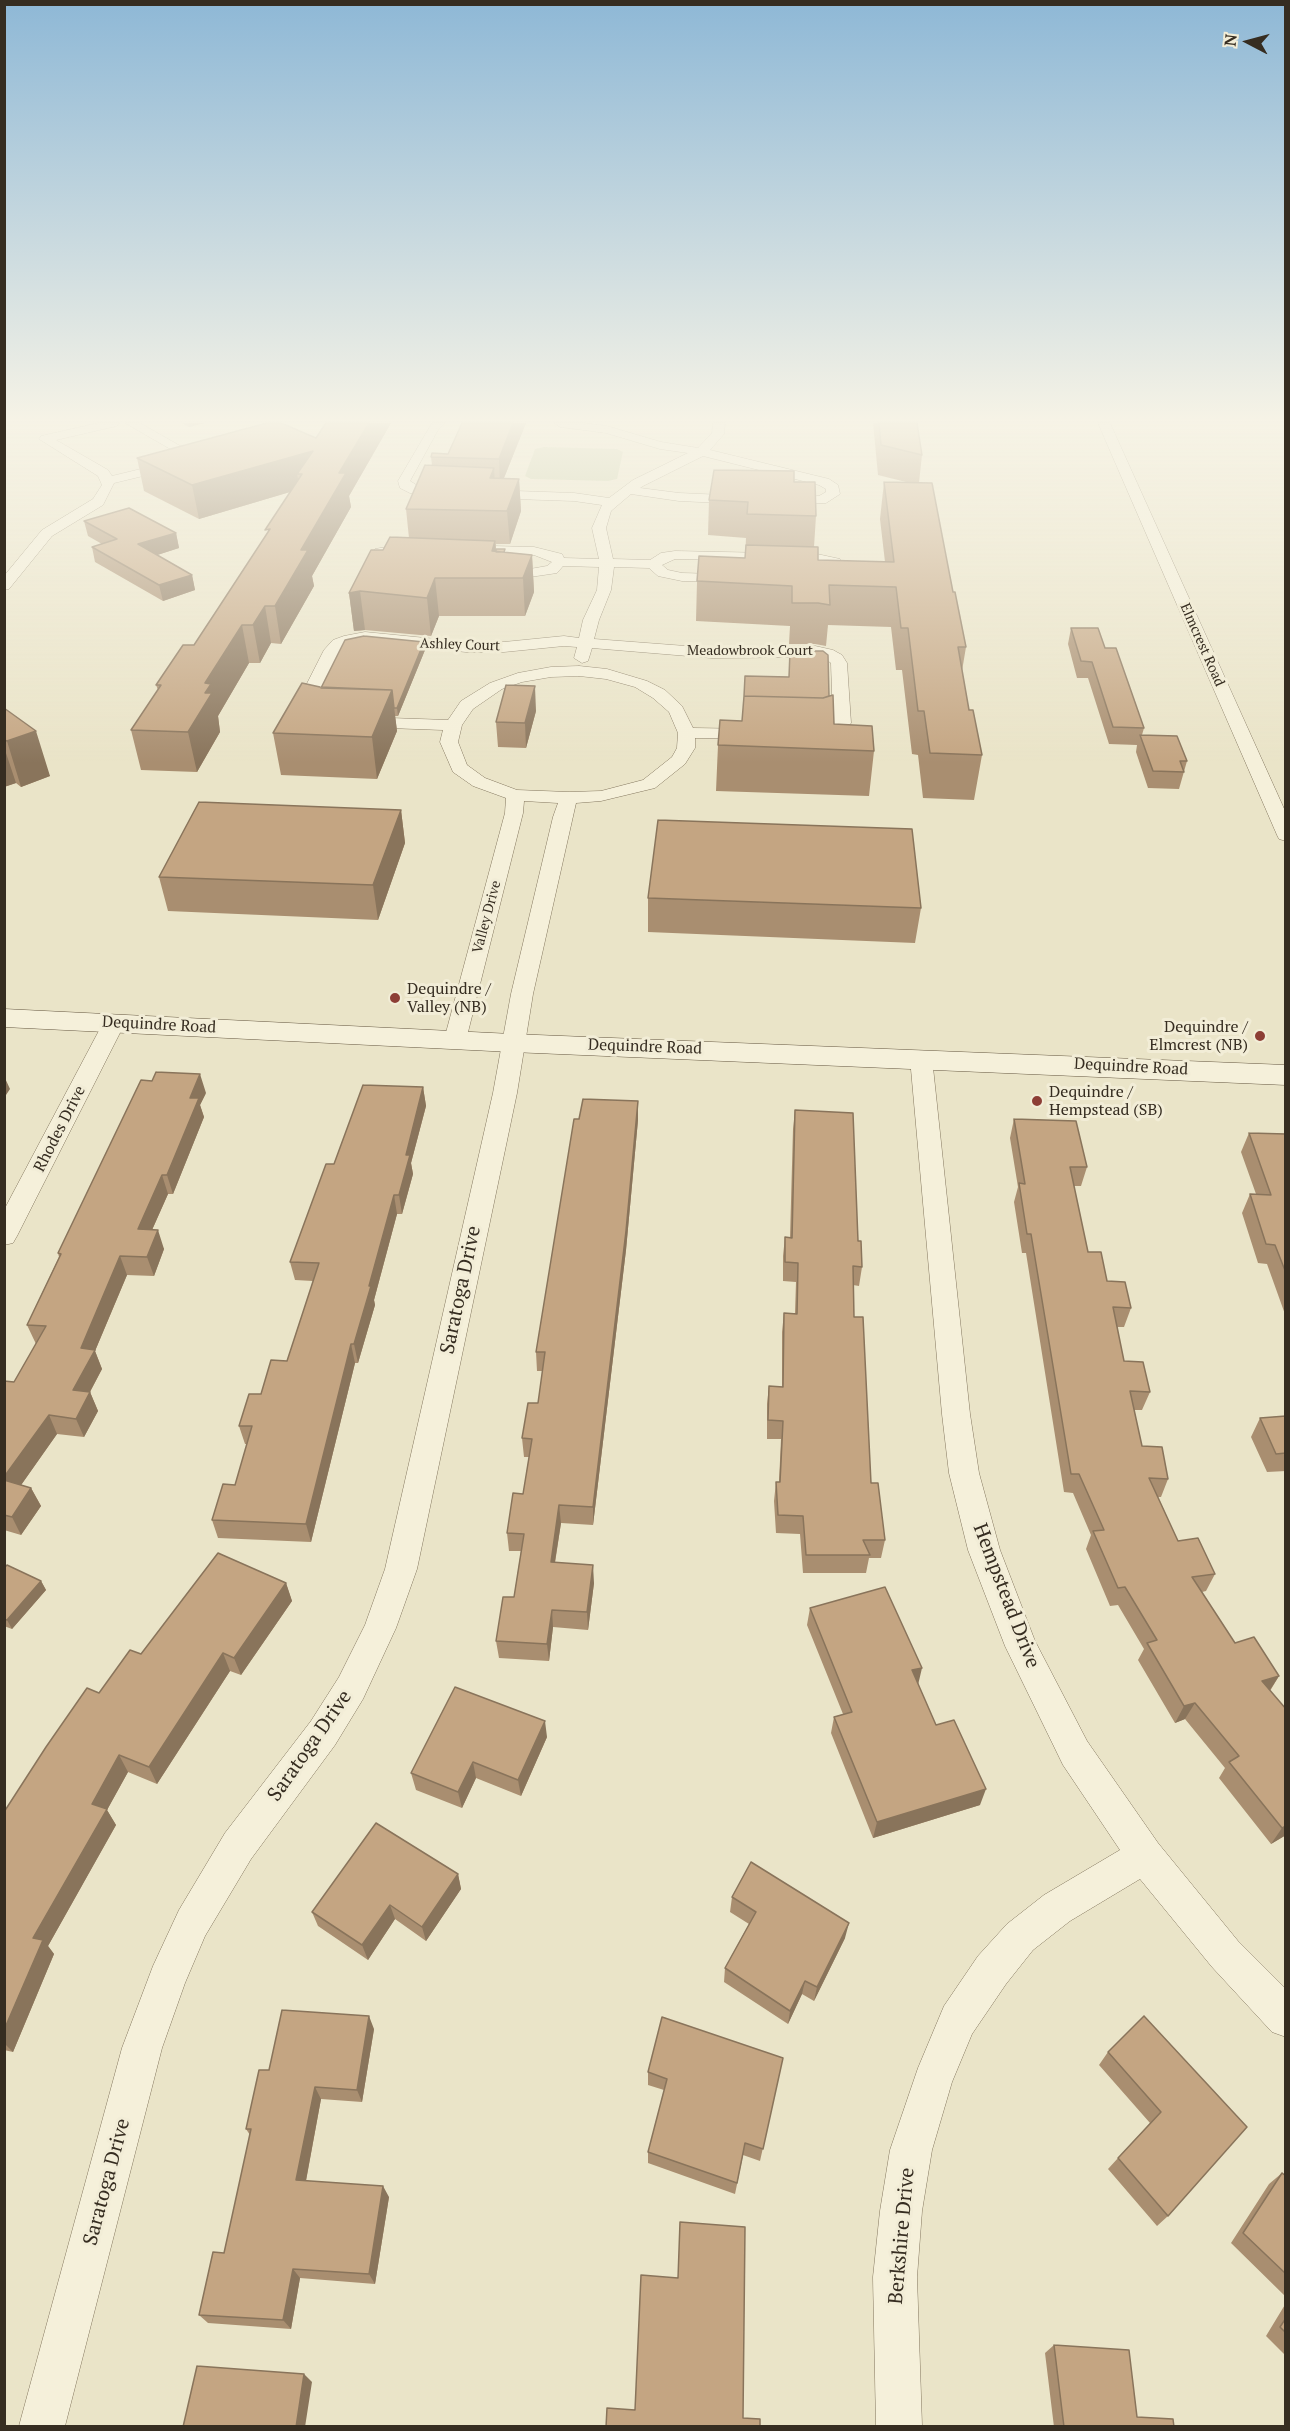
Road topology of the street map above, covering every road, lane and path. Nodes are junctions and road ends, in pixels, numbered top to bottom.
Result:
1 (44, 536) edge
2 (601, 536) edge
3 (1154, 536) edge
4 (559, 562) junction
5 (607, 563) junction
6 (653, 564) junction
7 (4, 586) edge
8 (585, 642) junction
9 (579, 670) junction
10 (327, 721) edge
11 (345, 722) edge
12 (453, 725) junction
13 (687, 733) junction
14 (765, 734) edge
15 (795, 735) edge
16 (515, 795) junction
17 (569, 798) junction
18 (1286, 835) edge
19 (4, 1017) edge
20 (114, 1023) junction
21 (455, 1040) junction
22 (512, 1043) junction
23 (921, 1058) junction
24 (1286, 1075) edge
25 (4, 1236) edge
26 (1145, 1856) junction
27 (1286, 2018) edge
28 (42, 2427) edge
29 (899, 2427) edge

1 - 7 street
2 - 5 street
3 - 18 street, Elmcrest Road
4 - 4 street
4 - 5 street
5 - 6 street
5 - 8 street
6 - 6 street
8 - 9 street
8 - 10 street, Ashley Court
8 - 15 street, Meadowbrook Court
9 - 12 street
9 - 13 street
11 - 12 street
12 - 16 street
13 - 14 street
13 - 17 street
16 - 17 street
16 - 21 street, Valley Drive
17 - 22 street
19 - 20 main road, Dequindre Road
20 - 21 main road, Dequindre Road
20 - 25 street, Rhodes Drive
21 - 22 main road, Dequindre Road
22 - 23 main road, Dequindre Road
22 - 28 street, Saratoga Drive
23 - 24 main road, Dequindre Road
23 - 26 street, Hempstead Drive
26 - 27 street, Hempstead Drive
26 - 29 street, Berkshire Drive

